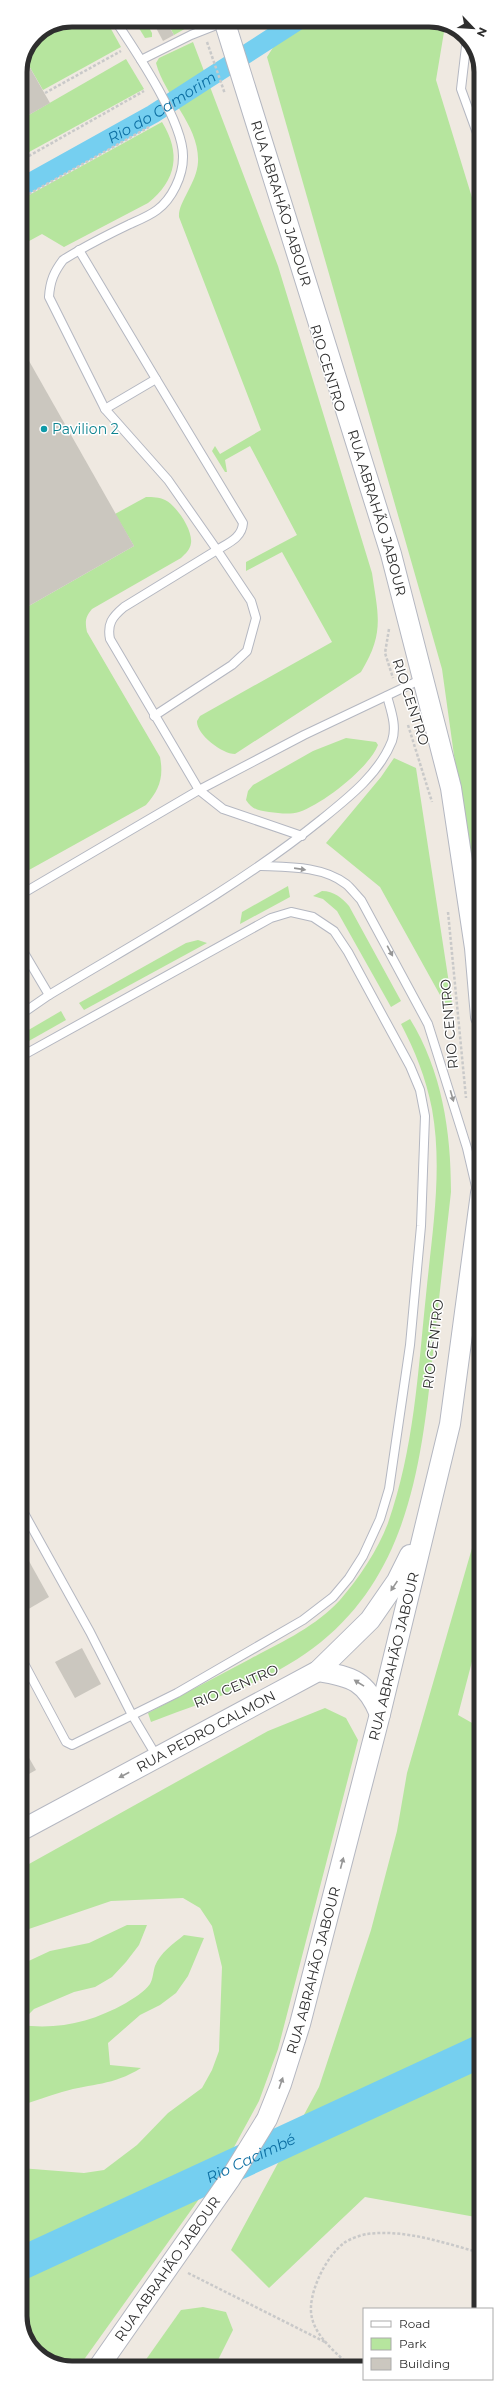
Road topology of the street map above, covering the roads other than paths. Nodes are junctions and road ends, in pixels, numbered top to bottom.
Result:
1 (120, 27) edge
2 (221, 27) edge
3 (225, 27) edge
4 (466, 48) edge
5 (141, 60) junction
6 (474, 127) edge
7 (79, 250) junction
8 (156, 379) junction
9 (104, 409) junction
10 (217, 550) junction
11 (422, 680) junction
12 (387, 696) junction
13 (154, 716) junction
14 (199, 790) junction
15 (302, 836) junction
16 (261, 866) junction
17 (27, 891) edge
18 (474, 941) edge
19 (27, 958) edge
20 (49, 995) junction
21 (27, 1010) edge
22 (27, 1053) edge
23 (474, 1179) edge
24 (474, 1250) edge
25 (27, 1519) edge
26 (425, 1526) junction
27 (27, 1669) edge
28 (318, 1671) junction
29 (380, 1714) junction
30 (132, 1715) junction
31 (157, 1757) junction
32 (27, 1827) edge
33 (103, 2361) edge

1 - 5 lane
2 - 5 lane
3 - 11 street, RUA ABRAHÃO JABOUR
4 - 6 lane
5 - 7 lane
7 - 8 lane
7 - 9 lane
8 - 9 lane
8 - 10 lane
9 - 10 lane
10 - 13 lane
10 - 13 lane
11 - 12 lane
11 - 18 street, RUA ABRAHÃO JABOUR
12 - 14 lane
12 - 15 lane
13 - 14 lane
14 - 15 lane
14 - 17 lane
15 - 16 lane
16 - 20 lane
16 -> 23 lane
19 - 20 lane
20 - 21 lane
22 - 30 lane
24 - 26 street, RUA ABRAHÃO JABOUR
25 - 30 lane
26 -> 28 street, RUA ABRAHÃO JABOUR
26 - 29 street, RUA ABRAHÃO JABOUR
27 - 30 lane
29 -> 28 street
28 - 31 street, RUA PEDRO CALMON
33 -> 29 street, RUA ABRAHÃO JABOUR
30 - 31 lane
31 -> 32 street, RUA PEDRO CALMON

